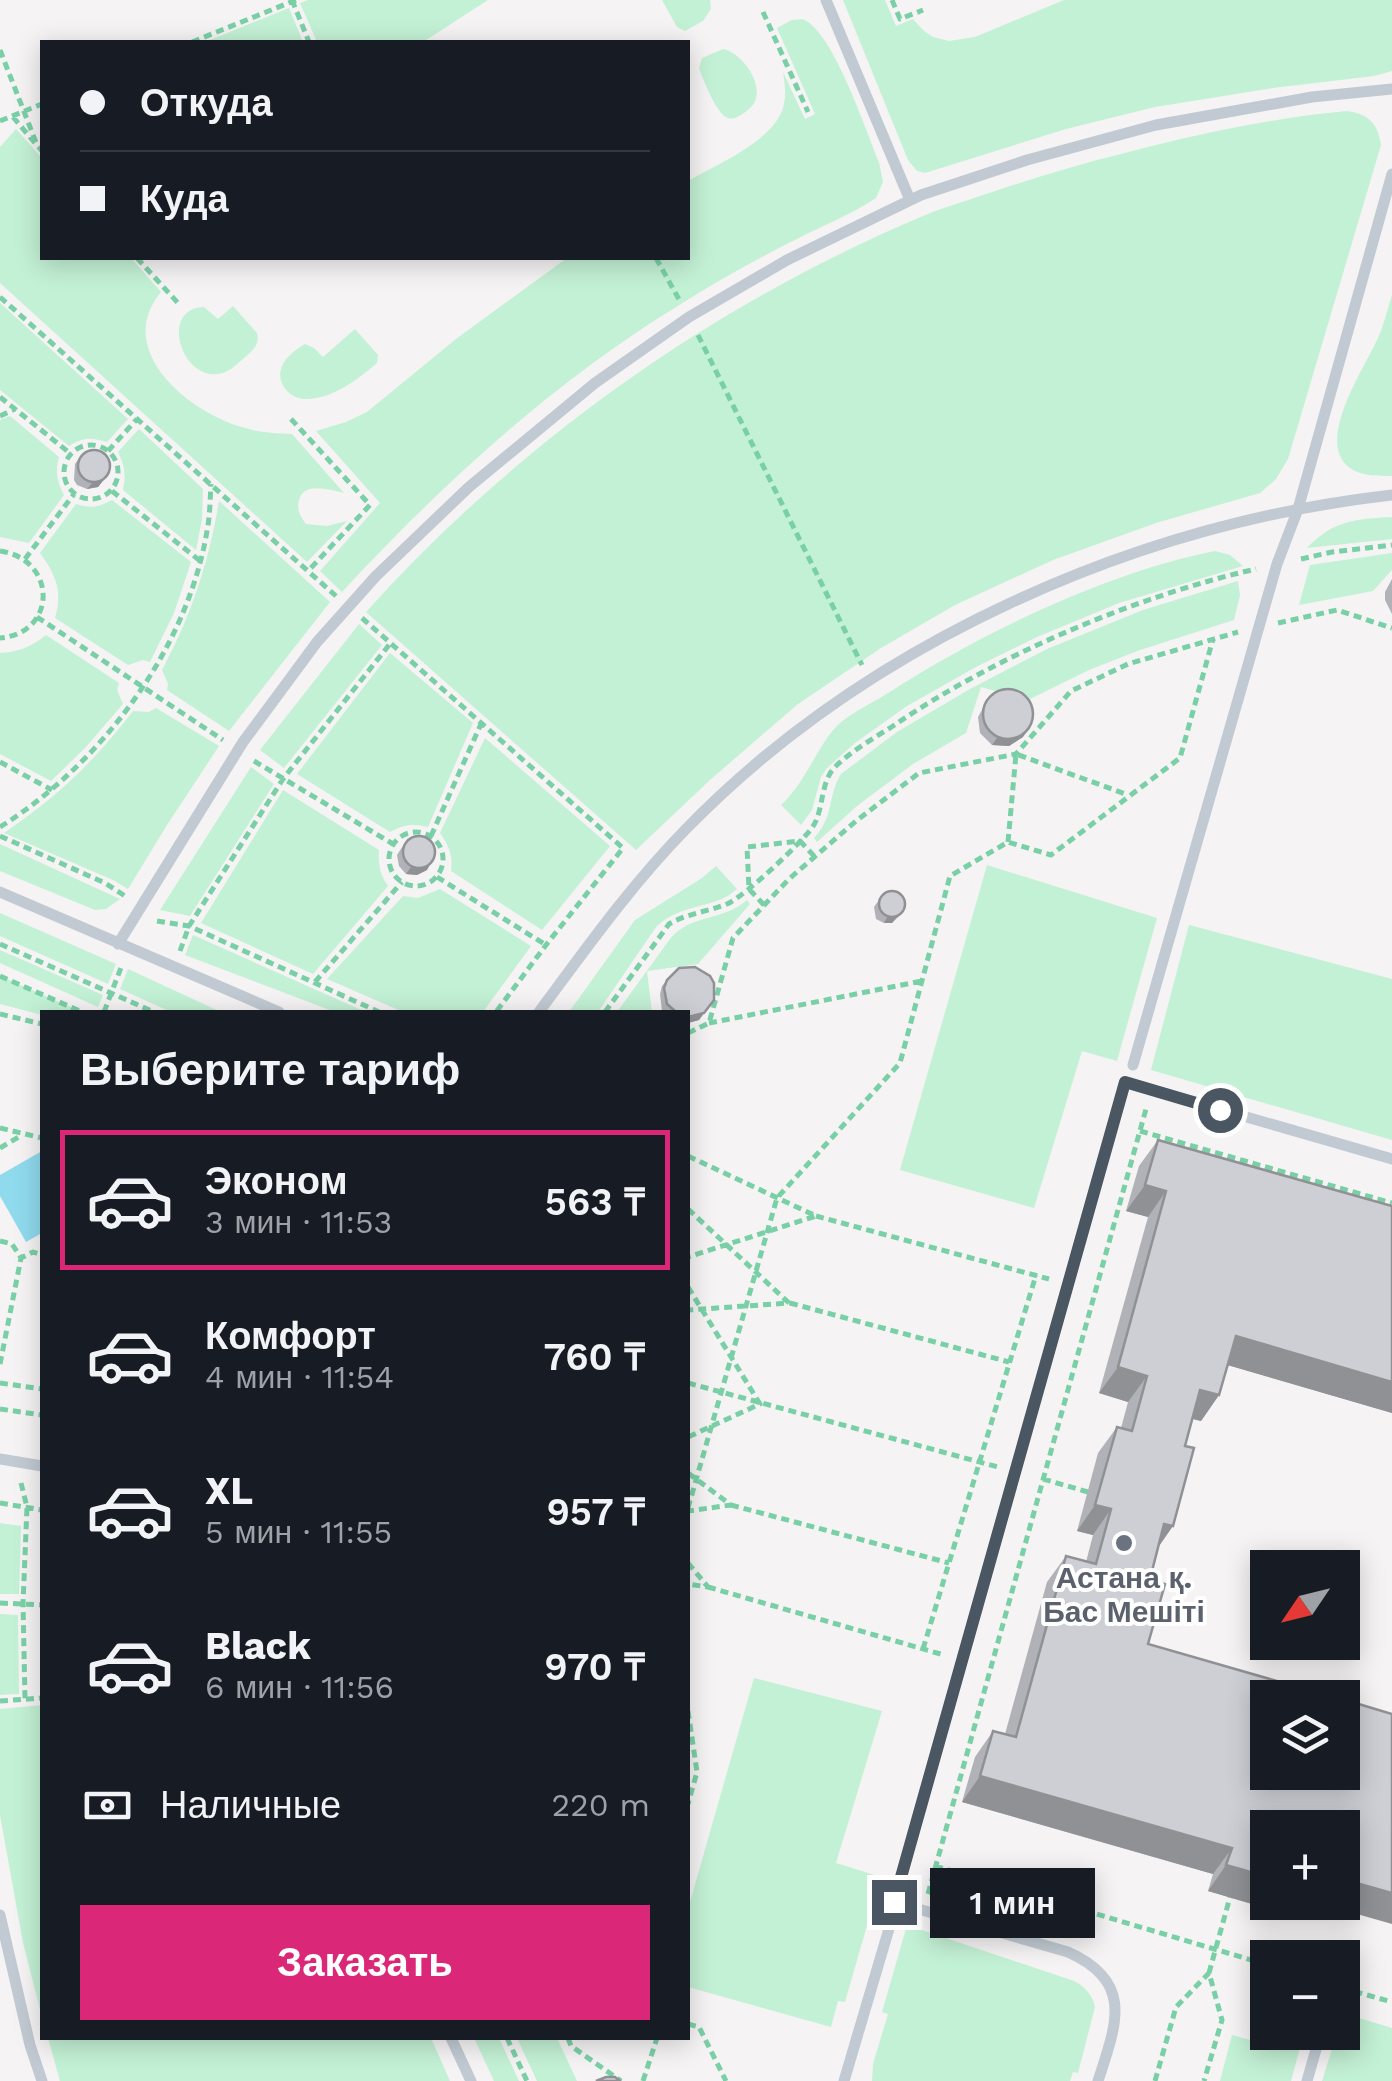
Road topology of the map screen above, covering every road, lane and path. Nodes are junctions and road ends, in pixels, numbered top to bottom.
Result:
1 (293, 0) edge
2 (826, 0) edge
3 (892, 0) edge
4 (923, 10) dead end
5 (763, 12) dead end
6 (197, 40) edge
7 (308, 40) edge
8 (0, 50) edge
9 (1392, 90) edge
10 (40, 105) edge
11 (25, 111) junction
12 (808, 112) dead end
13 (12, 116) junction
14 (0, 121) edge
15 (40, 148) edge
16 (1392, 174) edge
17 (910, 200) junction
18 (139, 260) edge
19 (657, 260) edge
20 (0, 296) edge
21 (178, 303) dead end
22 (689, 318) junction
23 (0, 398) edge
24 (15, 410) junction
25 (0, 416) edge
26 (138, 418) junction
27 (291, 419) dead end
28 (108, 451) junction
29 (70, 454) junction
30 (211, 484) junction
31 (112, 490) junction
32 (74, 494) junction
33 (1392, 495) edge
34 (1298, 509) junction
35 (1392, 545) edge
36 (0, 551) edge
37 (25, 559) junction
38 (200, 561) junction
39 (1277, 564) junction
40 (308, 570) junction
41 (339, 598) dead end
42 (37, 617) junction
43 (362, 618) dead end
44 (1259, 627) junction
45 (1392, 628) edge
46 (0, 638) edge
47 (1213, 640) junction
48 (389, 645) junction
49 (870, 681) junction
50 (143, 687) junction
51 (481, 724) junction
52 (225, 741) dead end
53 (1016, 754) junction
54 (254, 760) dead end
55 (0, 762) edge
56 (283, 779) junction
57 (52, 790) junction
58 (1130, 796) junction
59 (0, 826) edge
60 (0, 836) edge
61 (431, 836) junction
62 (800, 841) junction
63 (1008, 842) junction
64 (392, 844) junction
65 (815, 857) junction
66 (437, 877) junction
67 (402, 882) junction
68 (749, 889) junction
69 (0, 892) edge
70 (120, 904) dead end
71 (764, 906) junction
72 (158, 920) dead end
73 (189, 926) junction
74 (0, 944) edge
75 (118, 944) junction
76 (546, 945) junction
77 (179, 954) dead end
78 (122, 965) dead end
79 (0, 976) edge
80 (922, 981) junction
81 (314, 983) junction
82 (112, 993) junction
83 (77, 1010) edge
84 (105, 1010) edge
85 (150, 1010) edge
86 (274, 1010) edge
87 (375, 1010) edge
88 (497, 1010) edge
89 (541, 1010) edge
90 (607, 1010) edge
91 (0, 1014) edge
92 (710, 1023) junction
93 (40, 1024) edge
94 (690, 1032) edge
95 (1133, 1065) dead end
96 (1151, 1090) junction
97 (1113, 1124) junction
98 (0, 1128) edge
99 (1140, 1131) junction
100 (24, 1134) junction
101 (40, 1138) edge
102 (0, 1148) edge
103 (690, 1157) edge
104 (1392, 1159) edge
105 (777, 1198) junction
106 (1392, 1203) edge
107 (690, 1211) edge
108 (816, 1216) junction
109 (767, 1232) junction
110 (0, 1241) edge
111 (726, 1244) junction
112 (40, 1254) edge
113 (690, 1256) edge
114 (21, 1258) junction
115 (1016, 1269) dead end
116 (756, 1272) junction
117 (1036, 1275) dead end
118 (690, 1290) edge
119 (789, 1303) junction
120 (746, 1306) junction
121 (701, 1309) junction
122 (690, 1310) edge
123 (731, 1357) junction
124 (0, 1359) edge
125 (1010, 1362) junction
126 (0, 1383) edge
127 (690, 1384) edge
128 (40, 1389) edge
129 (721, 1392) junction
130 (760, 1404) junction
131 (0, 1409) edge
132 (40, 1415) edge
133 (711, 1426) junction
134 (690, 1436) edge
135 (959, 1456) dead end
136 (0, 1459) edge
137 (40, 1466) edge
138 (690, 1474) edge
139 (696, 1479) junction
140 (20, 1481) dead end
141 (690, 1502) edge
142 (0, 1503) edge
143 (731, 1505) junction
144 (27, 1508) junction
145 (40, 1510) edge
146 (690, 1510) edge
147 (949, 1564) junction
148 (690, 1565) edge
149 (690, 1584) edge
150 (708, 1587) junction
151 (0, 1603) edge
152 (23, 1604) junction
153 (40, 1605) edge
154 (903, 1643) dead end
155 (923, 1649) dead end
156 (40, 1698) edge
157 (26, 1699) junction
158 (0, 1701) edge
159 (690, 1725) edge
160 (690, 1797) edge
161 (906, 1857) junction
162 (935, 1866) junction
163 (1230, 1898) dead end
164 (924, 1911) junction
165 (0, 1915) edge
166 (891, 1922) dead end
167 (1216, 1950) junction
168 (1250, 1960) edge
169 (1210, 1974) junction
170 (1360, 1993) edge
171 (1392, 2002) edge
172 (690, 2025) edge
173 (453, 2040) edge
174 (508, 2040) edge
175 (569, 2040) edge
176 (657, 2040) edge
177 (1316, 2050) edge
178 (42, 2081) edge
179 (470, 2081) edge
180 (527, 2081) edge
181 (621, 2081) edge
182 (643, 2081) edge
183 (726, 2081) edge
184 (844, 2081) edge
185 (1098, 2081) edge
186 (1155, 2081) edge
187 (1204, 2081) edge
188 (1307, 2081) edge

1 - 6 path
1 - 7 path
2 - 17 lane
3 - 4 path
5 - 12 path
8 - 11 path
9 - 17 lane
10 - 11 path
11 - 13 path
11 - 15 path
13 - 14 path
13 - 15 path
16 - 34 lane
17 - 22 lane
18 - 21 path
19 - 22 path
20 - 26 path
22 - 49 path
22 - 75 lane
23 - 24 path
24 - 25 path
24 - 29 path
26 - 28 path
26 - 30 path
27 - 40 path
28 - 29 path
28 - 31 path
29 - 32 path
30 - 38 path
30 - 40 path
31 - 32 path
31 - 38 path
32 - 37 path
33 - 34 lane
34 - 39 lane
34 - 49 lane
35 - 39 path
36 - 37 path
37 - 42 path
38 - 50 path
39 - 44 lane
39 - 62 path
40 - 41 path
42 - 46 path
42 - 50 path
43 - 48 path
44 - 45 path
44 - 47 path
44 - 95 lane
47 - 53 path
47 - 58 path
48 - 51 path
48 - 56 path
49 - 89 lane
50 - 52 path
50 - 57 path
51 - 61 path
51 - 76 path
53 - 58 path
53 - 63 path
53 - 65 path
54 - 56 path
55 - 57 path
56 - 64 path
56 - 73 path
57 - 59 path
58 - 63 path
60 - 70 path
61 - 64 path
61 - 66 path
62 - 65 path
62 - 68 path
62 - 68 path
63 - 80 path
64 - 67 path
65 - 71 path
66 - 67 path
66 - 76 path
67 - 81 path
68 - 71 path
68 - 90 path
69 - 75 lane
71 - 92 path
72 - 73 path
73 - 77 path
73 - 81 path
74 - 82 path
75 - 86 lane
76 - 88 path
78 - 82 path
79 - 83 path
80 - 92 path
80 - 105 path
81 - 87 path
82 - 84 path
82 - 85 path
91 - 93 path
92 - 94 path
96 - 97 lane
96 - 99 path
96 - 104 lane
97 - 99 path
97 - 161 lane
98 - 100 path
99 - 106 path
99 - 162 path
100 - 101 path
100 - 102 path
103 - 105 path
105 - 108 path
105 - 109 path
107 - 111 path
108 - 109 path
108 - 115 path
109 - 111 path
109 - 116 path
110 - 114 path
111 - 113 path
111 - 116 path
112 - 114 path
114 - 124 path
116 - 119 path
116 - 120 path
117 - 125 path
118 - 121 path
119 - 120 path
119 - 125 path
120 - 121 path
120 - 123 path
121 - 122 path
121 - 123 path
123 - 129 path
123 - 130 path
125 - 147 path
126 - 128 path
127 - 129 path
129 - 130 path
129 - 133 path
130 - 133 path
130 - 135 path
131 - 132 path
133 - 134 path
133 - 139 path
136 - 137 lane
138 - 139 path
139 - 141 path
139 - 143 path
140 - 144 path
142 - 144 path
143 - 146 path
143 - 147 path
144 - 145 path
144 - 152 path
147 - 155 path
148 - 150 path
149 - 150 path
150 - 154 path
151 - 152 path
152 - 153 path
152 - 157 path
156 - 157 path
157 - 158 path
159 - 160 path
161 - 162 path
161 - 164 lane
162 - 164 path
162 - 167 path
163 - 167 path
164 - 185 lane
165 - 178 lane
166 - 184 lane
167 - 168 path
167 - 169 path
169 - 186 path
169 - 187 path
170 - 171 path
172 - 183 path
173 - 179 lane
174 - 180 path
175 - 181 path
176 - 182 path
177 - 188 lane

